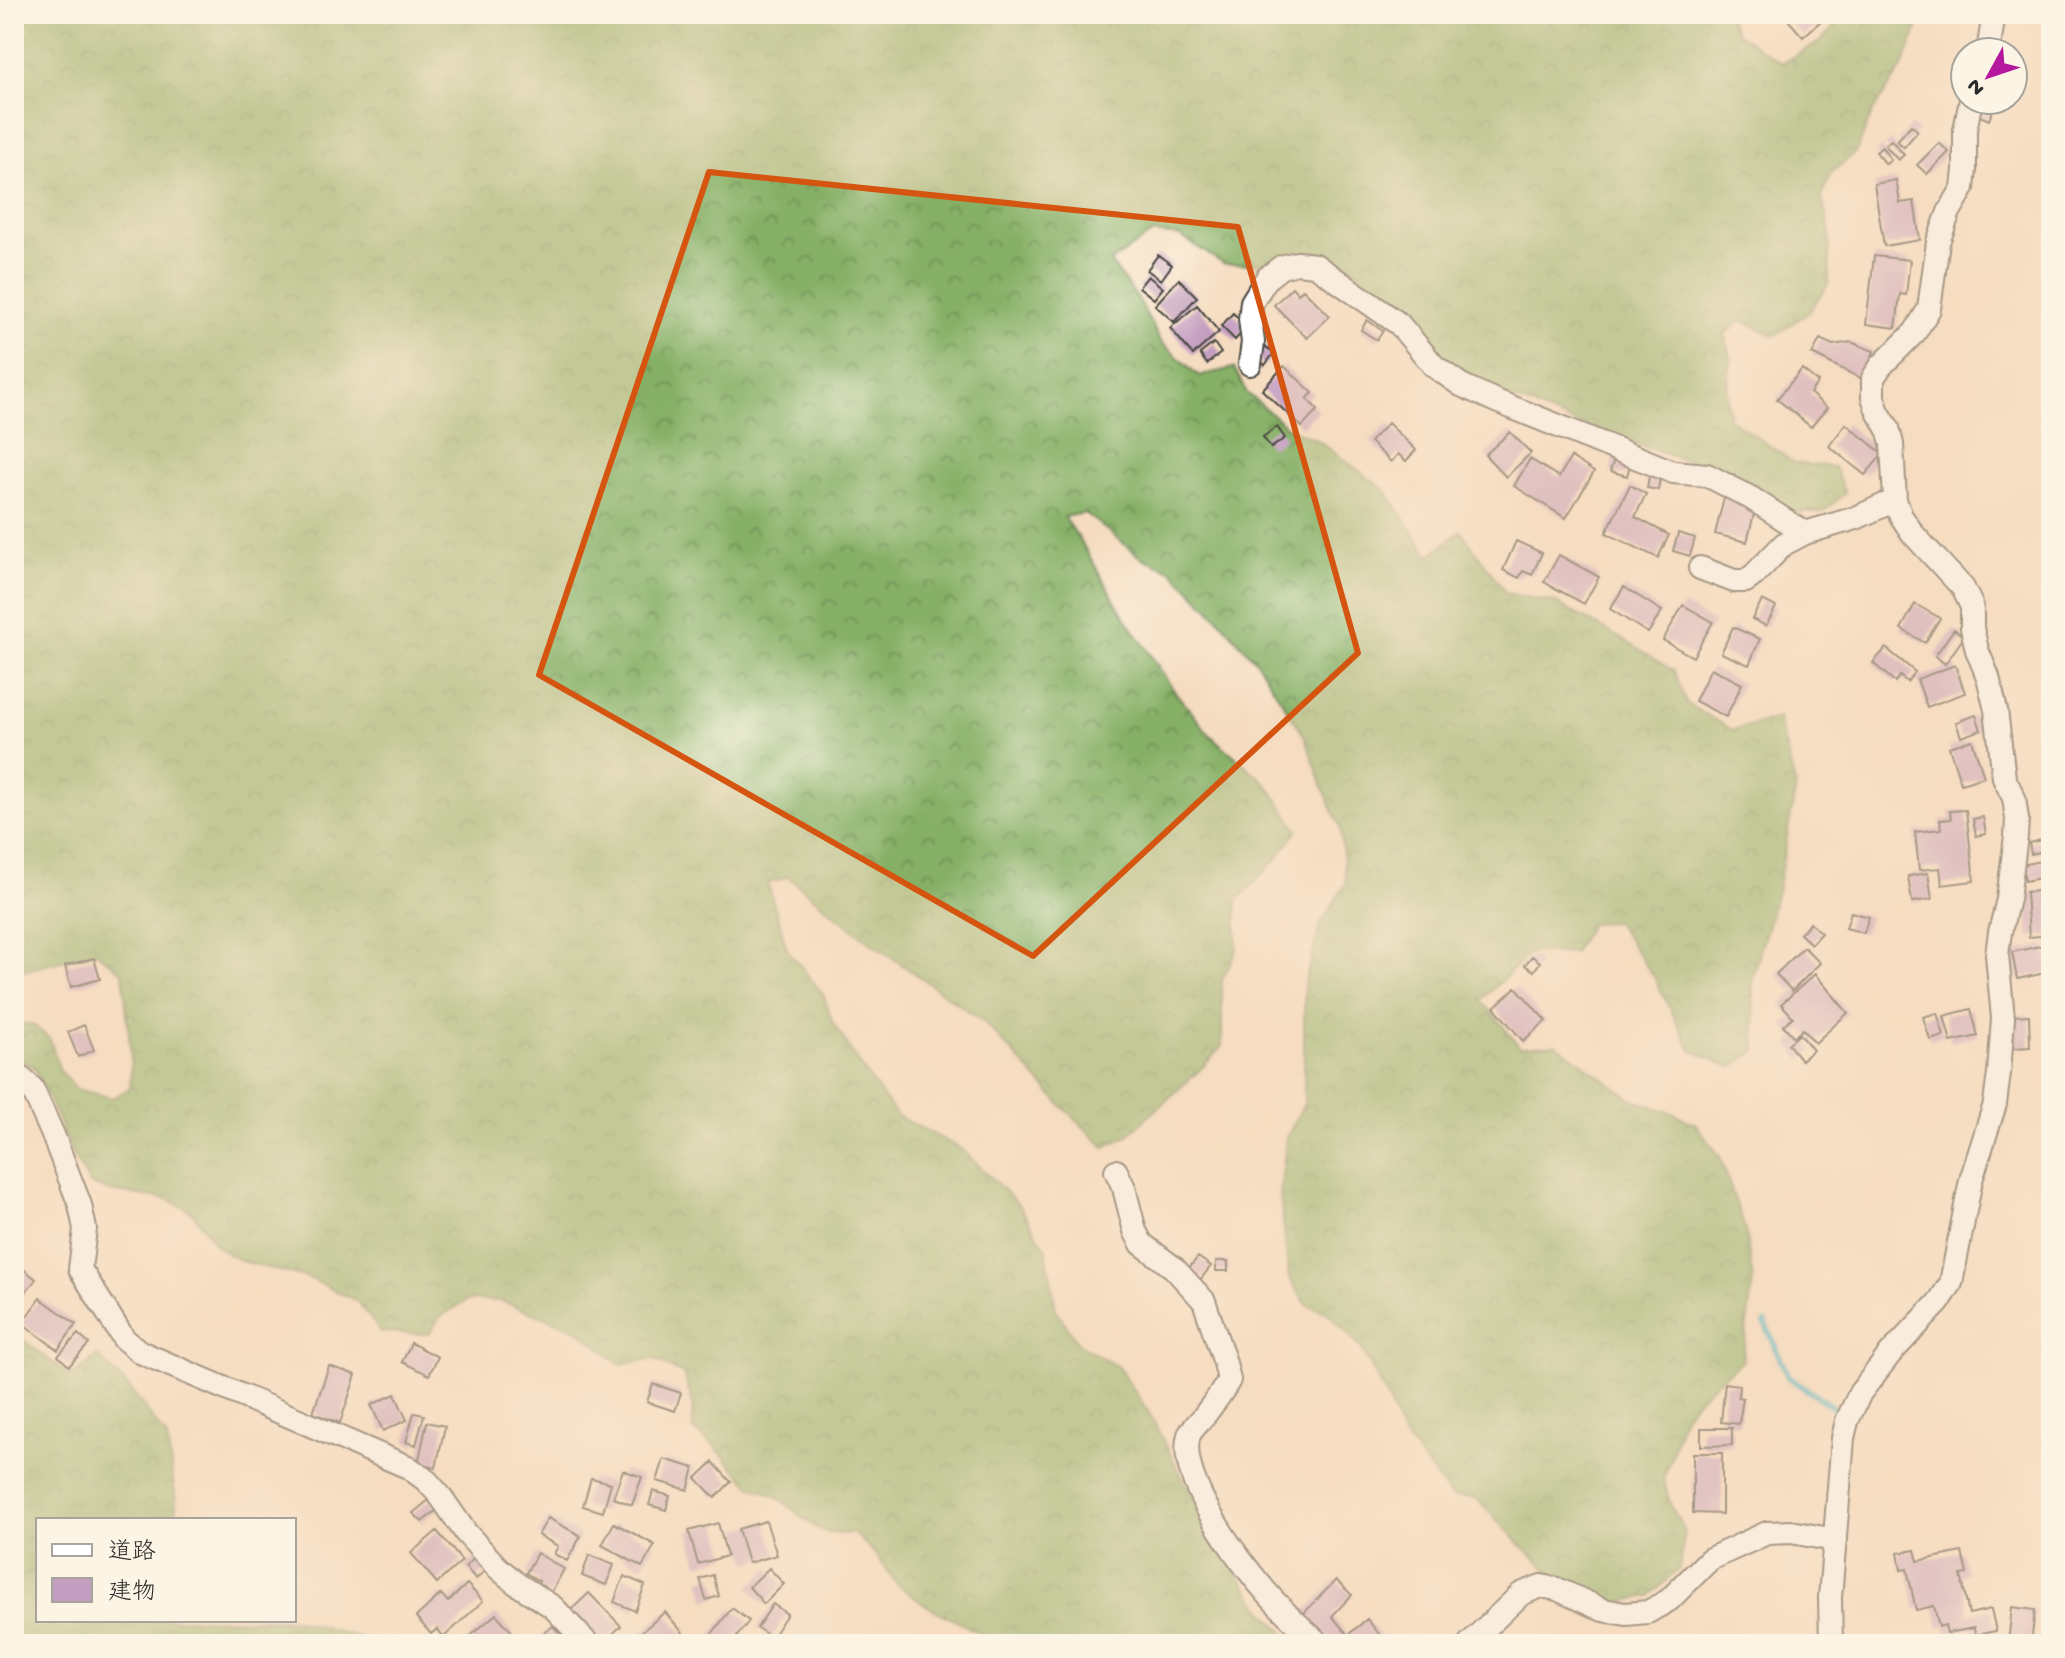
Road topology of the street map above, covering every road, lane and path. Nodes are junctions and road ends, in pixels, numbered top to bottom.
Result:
1 (1994, 14) edge
2 (1991, 36) edge
3 (1968, 116) edge
4 (1250, 364) dead end
5 (1895, 500) junction
6 (1805, 533) junction
7 (1700, 568) dead end
8 (14, 1072) edge
9 (1116, 1171) dead end
10 (1835, 1540) junction
11 (588, 1644) edge
12 (1319, 1644) edge
13 (1469, 1644) edge
14 (1831, 1644) edge

1 - 2 street
3 - 5 street
4 - 6 street
5 - 6 street
5 - 10 street
6 - 7 street
8 - 11 street
9 - 12 street
10 - 13 street
10 - 14 street

